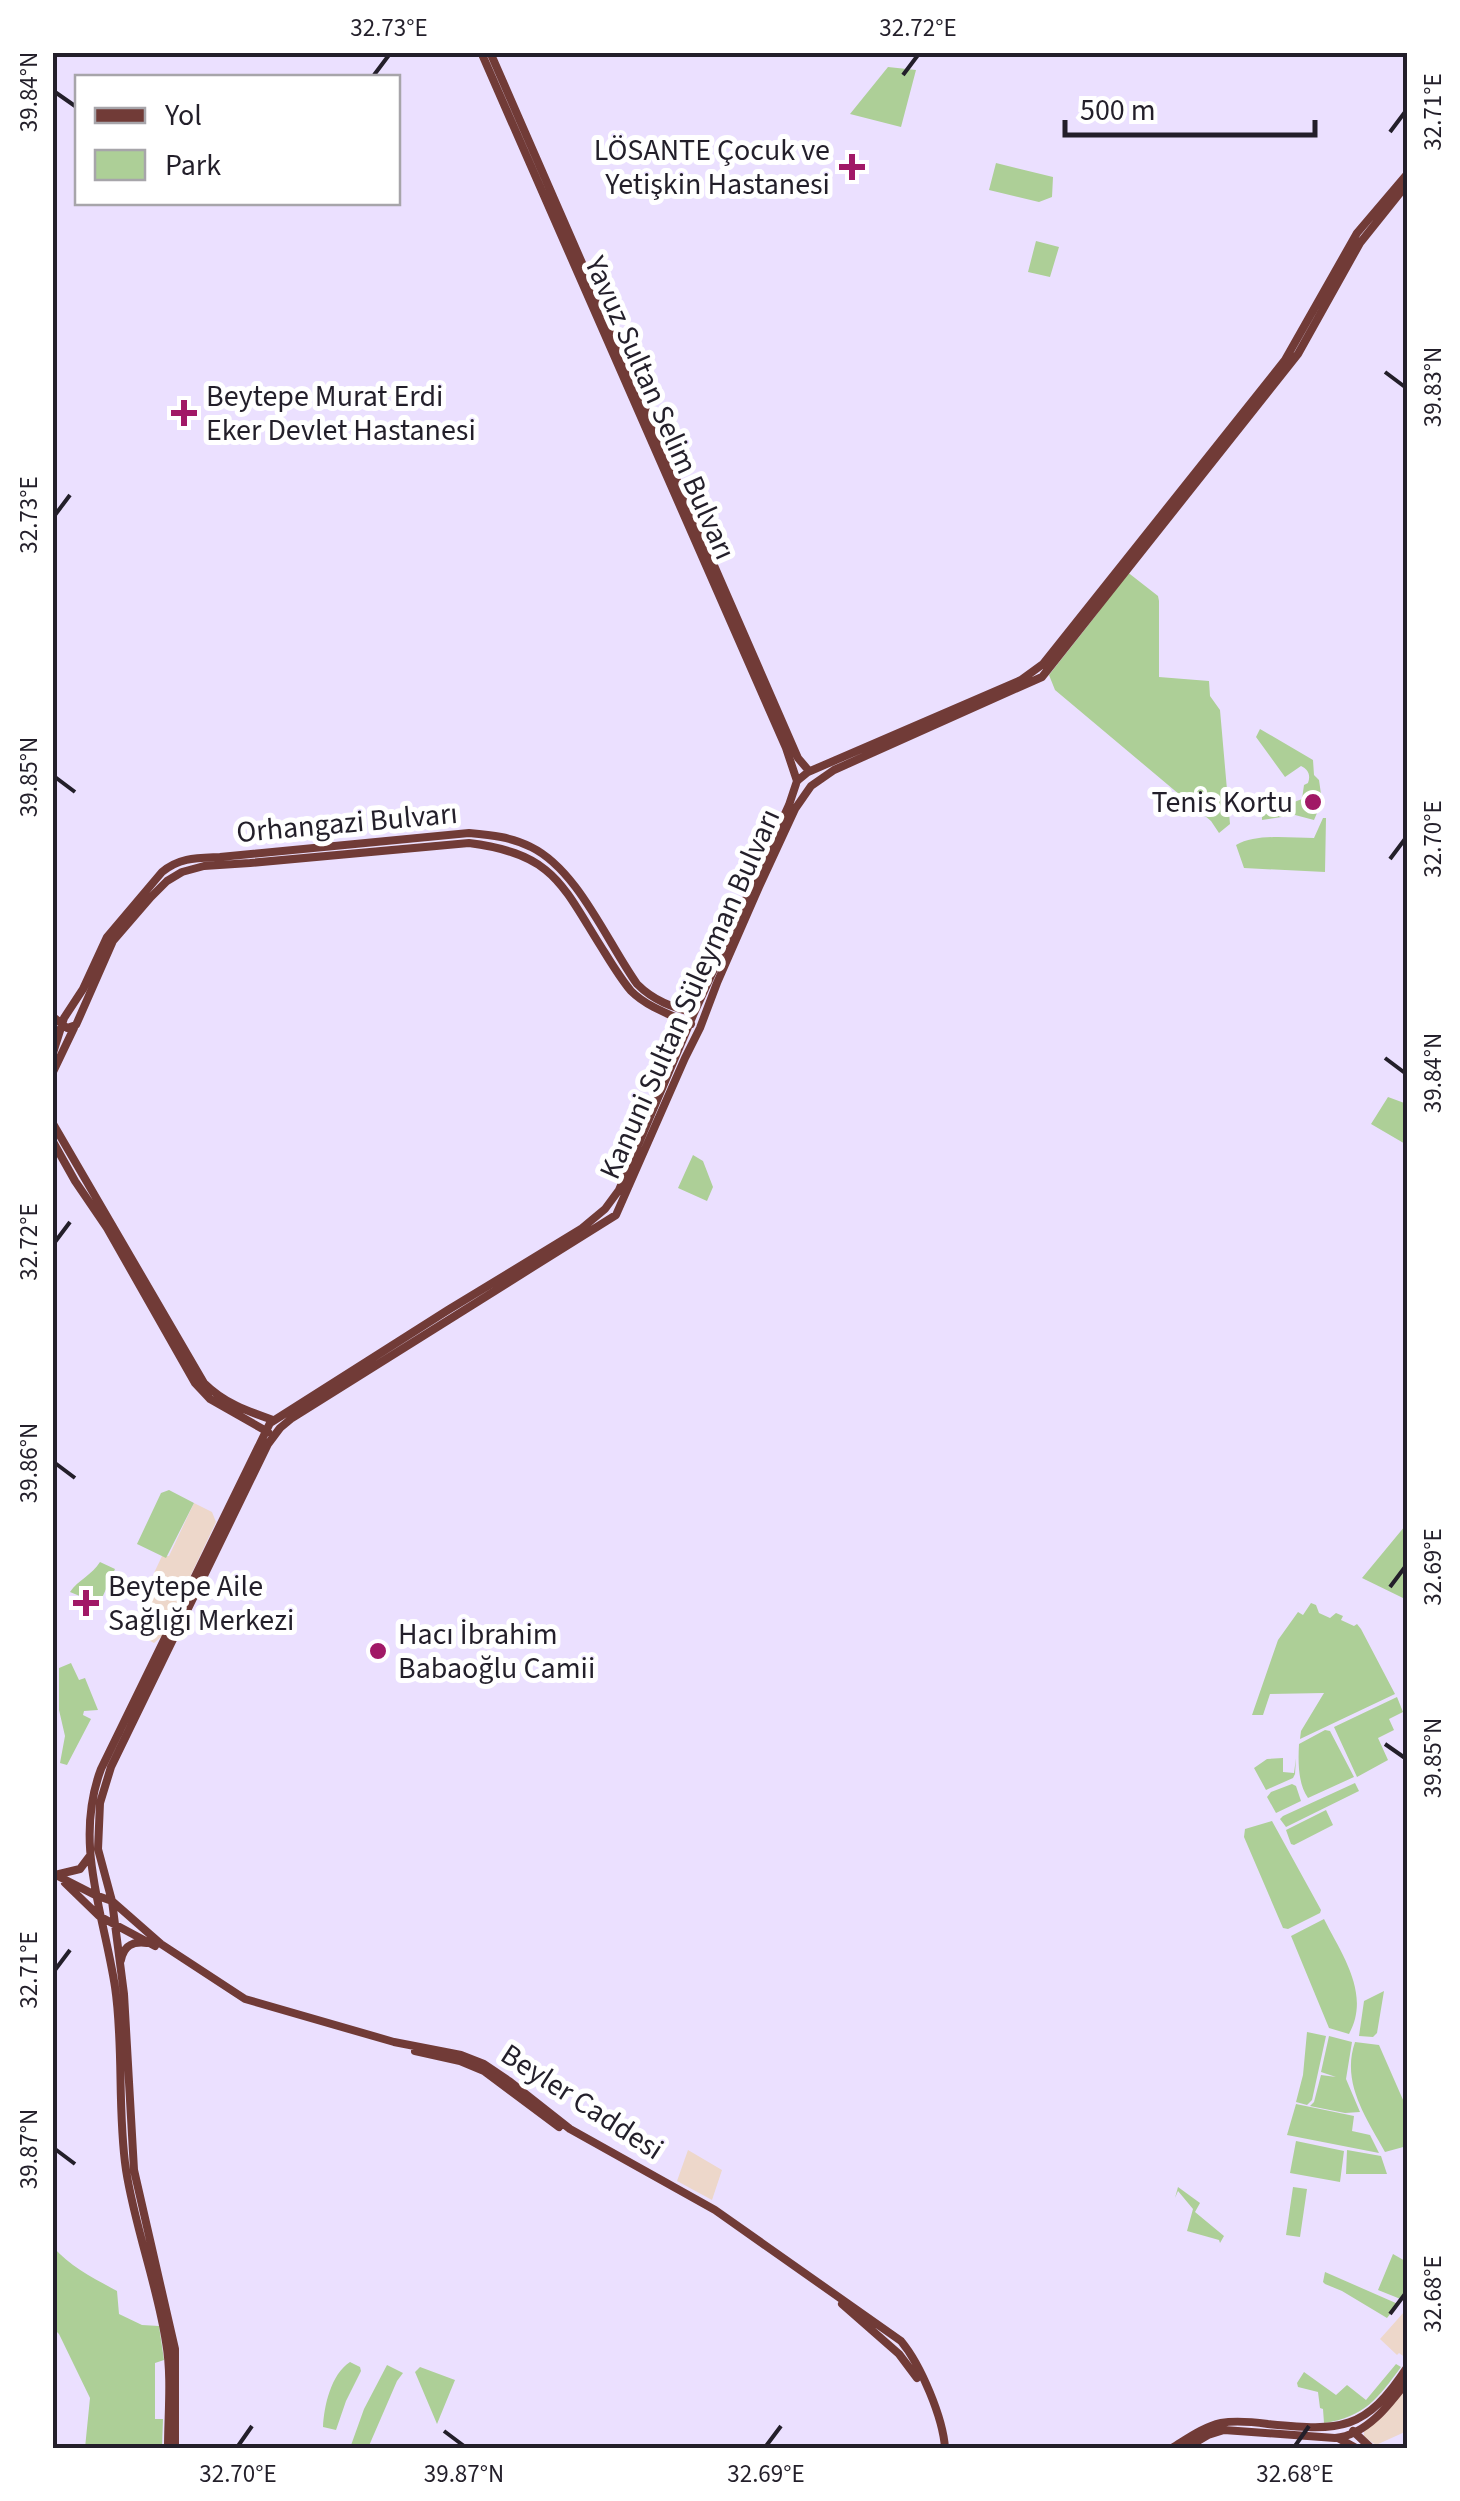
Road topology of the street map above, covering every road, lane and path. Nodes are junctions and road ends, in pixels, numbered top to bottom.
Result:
1 (481, 52) edge
2 (490, 52) edge
3 (1408, 172) edge
4 (1408, 183) edge
5 (1338, 275) junction
6 (677, 491) junction
7 (1037, 675) junction
8 (810, 771) junction
9 (796, 781) junction
10 (811, 786) junction
11 (170, 865) junction
12 (182, 872) junction
13 (173, 878) junction
14 (562, 878) junction
15 (52, 1008) edge
16 (694, 1013) junction
17 (52, 1016) edge
18 (704, 1017) junction
19 (65, 1018) junction
20 (689, 1023) junction
21 (76, 1024) junction
22 (700, 1028) junction
23 (52, 1056) edge
24 (52, 1074) edge
25 (52, 1122) edge
26 (52, 1140) edge
27 (80, 1179) junction
28 (606, 1208) junction
29 (619, 1211) junction
30 (611, 1220) junction
31 (273, 1420) junction
32 (273, 1431) junction
33 (162, 1653) junction
34 (91, 1854) junction
35 (54, 1874) edge
36 (105, 1880) junction
37 (94, 1883) junction
38 (94, 1895) junction
39 (112, 1902) junction
40 (99, 1916) junction
41 (115, 1924) junction
42 (151, 1943) junction
43 (118, 1946) junction
44 (107, 1949) junction
45 (120, 1964) junction
46 (390, 2043) junction
47 (650, 2177) junction
48 (896, 2336) junction
49 (904, 2345) junction
50 (892, 2348) junction
51 (1408, 2366) edge
52 (1408, 2380) edge
53 (1346, 2424) junction
54 (1336, 2427) junction
55 (1354, 2433) junction
56 (1338, 2438) junction
57 (172, 2448) edge
58 (942, 2448) edge
59 (1172, 2448) edge
60 (1186, 2448) edge
61 (1356, 2448) edge
62 (1371, 2448) edge

1 - 6 main road, Yavuz Sultan Selim Bulvarı
2 - 6 main road, Yavuz Sultan Selim Bulvarı
3 - 5 main road, Kanuni Sultan Süleyman Bulvarı
4 - 5 main road, Kanuni Sultan Süleyman Bulvarı
5 - 7 main road, Kanuni Sultan Süleyman Bulvarı
6 - 8 main road, Yavuz Sultan Selim Bulvarı
6 - 9 main road, Yavuz Sultan Selim Bulvarı
7 - 8 main road, Kanuni Sultan Süleyman Bulvarı
7 - 10 main road, Kanuni Sultan Süleyman Bulvarı
8 - 9 main road, Kanuni Sultan Süleyman Bulvarı
8 - 10 main road
9 - 10 main road
9 - 16 main road, Kanuni Sultan Süleyman Bulvarı
10 - 18 main road, Kanuni Sultan Süleyman Bulvarı
11 - 12 main road
11 - 13 main road
11 - 14 main road, Orhangazi Bulvarı
11 - 19 main road
12 - 13 main road, Orhangazi Bulvarı
12 - 14 main road, Orhangazi Bulvarı
13 - 21 main road, Orhangazi Bulvarı
14 - 16 main road, Orhangazi Bulvarı
14 - 20 main road, Orhangazi Bulvarı
15 - 19 main road
16 - 18 main road, Orhangazi Bulvarı
16 - 20 main road, Kanuni Sultan Süleyman Bulvarı
17 - 19 main road
18 - 22 main road, Kanuni Sultan Süleyman Bulvarı
19 - 21 main road
19 - 23 main road
20 - 22 main road, Orhangazi Bulvarı
20 - 28 main road, Kanuni Sultan Süleyman Bulvarı
21 - 24 main road, Orhangazi Bulvarı
22 - 29 main road, Kanuni Sultan Süleyman Bulvarı
25 - 27 main road
26 - 27 main road
27 - 31 main road
27 - 32 main road
28 - 29 main road
28 - 30 main road
28 - 31 main road, Kanuni Sultan Süleyman Bulvarı
29 - 30 main road, Kanuni Sultan Süleyman Bulvarı
30 - 32 main road, Kanuni Sultan Süleyman Bulvarı
31 - 32 main road
32 - 33 main road, Kanuni Sultan Süleyman Bulvarı
33 - 34 main road, Kanuni Sultan Süleyman Bulvarı
33 - 36 main road, Kanuni Sultan Süleyman Bulvarı
34 - 35 main road
34 - 37 main road, Kanuni Sultan Süleyman Bulvarı
35 - 38 main road
35 - 40 main road, Beyler Caddesi
36 - 37 main road
36 - 39 main road, Kanuni Sultan Süleyman Bulvarı
37 - 38 main road, Kanuni Sultan Süleyman Bulvarı
38 - 39 main road
38 - 40 main road, Kanuni Sultan Süleyman Bulvarı
39 - 41 main road, Kanuni Sultan Süleyman Bulvarı
39 - 46 main road, Beyler Caddesi
40 - 41 main road, Beyler Caddesi
40 - 44 main road, Kanuni Sultan Süleyman Bulvarı
41 - 42 main road, Beyler Caddesi
41 - 43 main road, Kanuni Sultan Süleyman Bulvarı
42 - 45 main road
42 - 46 main road, Beyler Caddesi
43 - 44 main road
43 - 45 main road, Kanuni Sultan Süleyman Bulvarı
44 - 57 main road, Kanuni Sultan Süleyman Bulvarı
45 - 57 main road, Kanuni Sultan Süleyman Bulvarı
46 - 47 main road, Beyler Caddesi
47 - 48 main road, Beyler Caddesi
47 - 50 main road, Beyler Caddesi
48 - 49 main road, Beyler Caddesi
48 - 50 main road
49 - 50 main road
49 - 58 main road, Beyler Caddesi
50 - 58 main road, Beyler Caddesi
51 - 53 main road
52 - 55 main road
53 - 54 main road
53 - 55 main road
54 - 56 main road
54 - 59 main road
55 - 56 main road
55 - 62 main road
56 - 60 main road
56 - 61 main road

